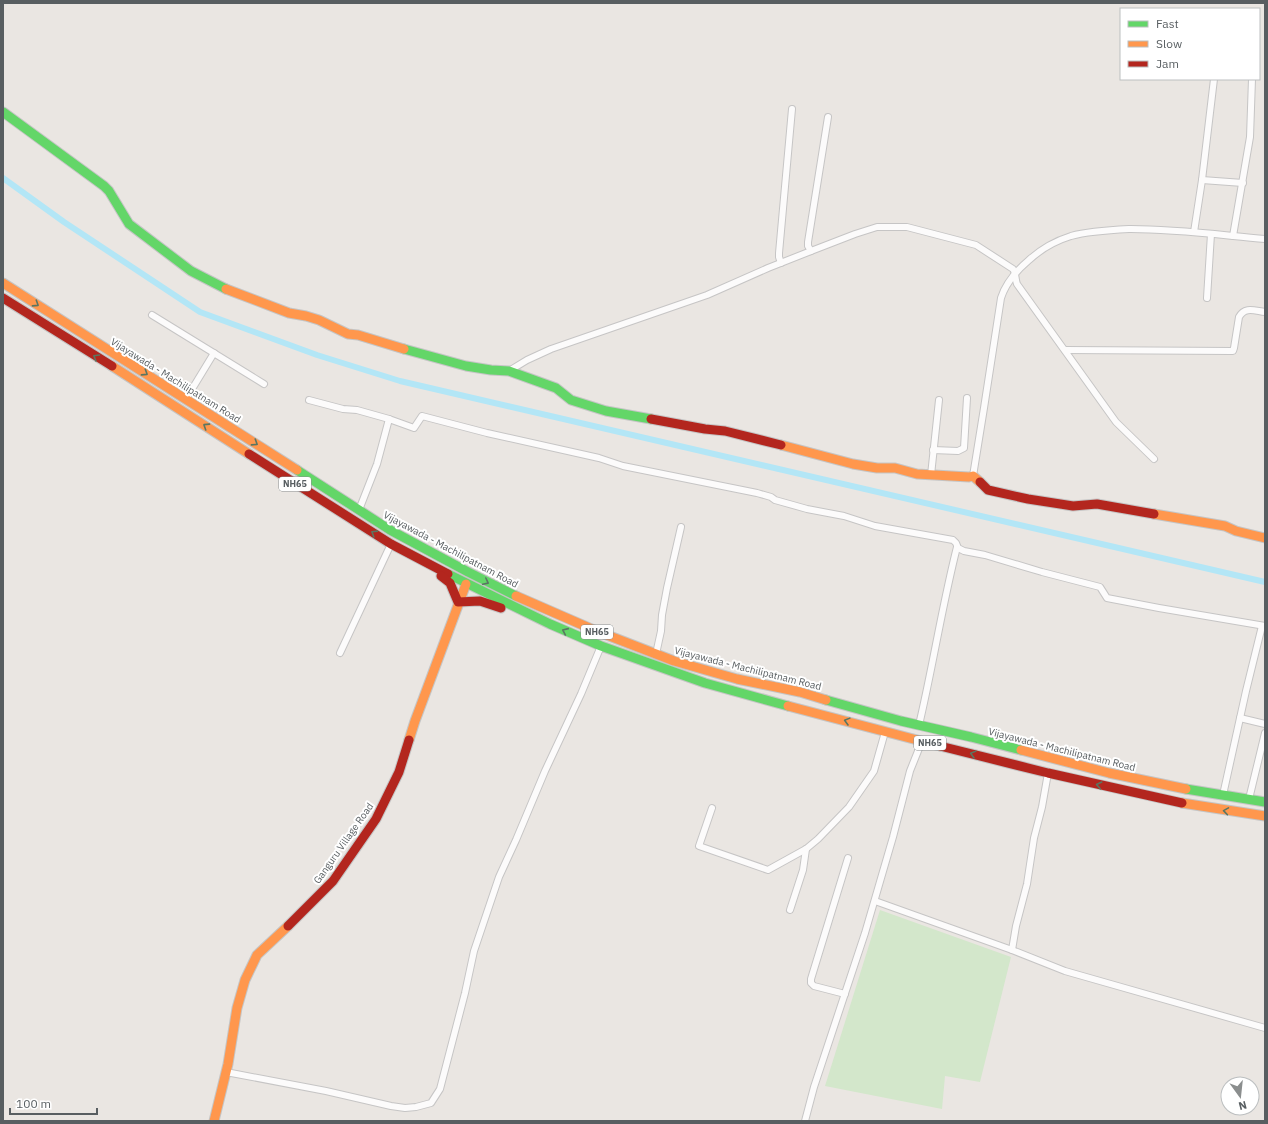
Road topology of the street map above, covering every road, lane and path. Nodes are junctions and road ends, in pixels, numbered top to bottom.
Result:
1 (1214, 80) edge
2 (1252, 80) edge
3 (792, 109) dead end
4 (3, 112) edge
5 (828, 117) dead end
6 (1202, 180) junction
7 (1243, 183) junction
8 (1194, 232) junction
9 (1211, 234) junction
10 (1233, 236) junction
11 (1265, 239) edge
12 (811, 251) junction
13 (781, 263) junction
14 (1015, 272) junction
15 (3, 282) edge
16 (3, 298) edge
17 (1207, 298) dead end
18 (1265, 312) edge
19 (152, 315) dead end
20 (1065, 350) junction
21 (214, 353) junction
22 (509, 371) junction
23 (264, 384) dead end
24 (967, 398) dead end
25 (186, 399) junction
26 (309, 400) dead end
27 (940, 400) dead end
28 (389, 419) junction
29 (933, 450) junction
30 (1154, 459) dead end
31 (931, 475) junction
32 (973, 476) junction
33 (359, 510) junction
34 (681, 527) dead end
35 (387, 528) junction
36 (1265, 538) edge
37 (391, 544) junction
38 (957, 547) junction
39 (402, 550) junction
40 (466, 584) junction
41 (458, 602) junction
42 (550, 624) junction
43 (1263, 626) edge
44 (601, 646) junction
45 (340, 653) dead end
46 (656, 654) junction
47 (1240, 718) junction
48 (1265, 724) edge
49 (920, 725) junction
50 (885, 732) junction
51 (1265, 733) edge
52 (922, 740) junction
53 (1048, 773) junction
54 (1223, 795) junction
55 (1249, 799) junction
56 (1265, 802) edge
57 (712, 808) dead end
58 (1265, 816) edge
59 (806, 849) junction
60 (848, 858) dead end
61 (875, 901) junction
62 (790, 910) dead end
63 (1012, 950) junction
64 (845, 994) junction
65 (1265, 1028) edge
66 (226, 1072) junction
67 (214, 1121) edge
68 (806, 1121) edge

1 - 6 street
2 - 7 street
3 - 13 street
4 - 22 main road
5 - 12 street
6 - 7 street
6 - 8 street
7 - 10 street
8 - 9 street
8 - 14 street
9 - 10 street
9 - 17 street
10 - 11 street
12 - 13 street
12 - 14 street
13 - 22 street
14 - 20 street
14 - 32 street
15 -> 25 main road, Vijayawada - Machilipatnam Road / NH65
37 -> 16 main road, Vijayawada - Machilipatnam Road / NH65
18 - 20 street
19 - 21 street
20 - 30 street
21 - 23 street
21 - 25 street
22 - 31 main road
24 - 29 street
25 -> 33 main road, Vijayawada - Machilipatnam Road / NH65
26 - 28 street
27 - 29 street
28 - 33 street
28 - 38 street
29 - 31 street
31 - 32 main road
32 - 36 main road
33 - 35 main road, Vijayawada - Machilipatnam Road / NH65
34 - 46 street
35 - 40 main road
35 -> 46 main road, Vijayawada - Machilipatnam Road / NH65
37 - 39 main road, Vijayawada - Machilipatnam Road / NH65
37 - 45 street
38 - 43 street
38 - 49 street
39 - 40 main road, Vijayawada - Machilipatnam Road / NH65
39 - 41 main road
40 - 41 main road, Ganguru Village Road
40 - 42 main road, Vijayawada - Machilipatnam Road / NH65
41 - 42 main road
41 - 66 main road, Ganguru Village Road
44 -> 42 main road, Vijayawada - Machilipatnam Road / NH65
43 - 47 street
50 -> 44 main road, Vijayawada - Machilipatnam Road / NH65
44 - 66 street
46 - 49 main road, Vijayawada - Machilipatnam Road / NH65
47 - 48 street
47 - 54 street
49 - 54 main road, Vijayawada - Machilipatnam Road / NH65
50 - 52 main road, Vijayawada - Machilipatnam Road / NH65
50 - 59 street
51 - 55 street
53 -> 52 main road, Vijayawada - Machilipatnam Road / NH65
52 - 61 street
58 -> 53 main road, Vijayawada - Machilipatnam Road / NH65
53 - 63 street
54 - 55 main road, Vijayawada - Machilipatnam Road / NH65
55 - 56 main road, Vijayawada - Machilipatnam Road / NH65
57 - 59 street
59 - 62 street
60 - 64 street
61 - 63 street
61 - 64 street
63 - 65 street
64 - 68 street
66 - 67 main road, Ganguru Village Road

